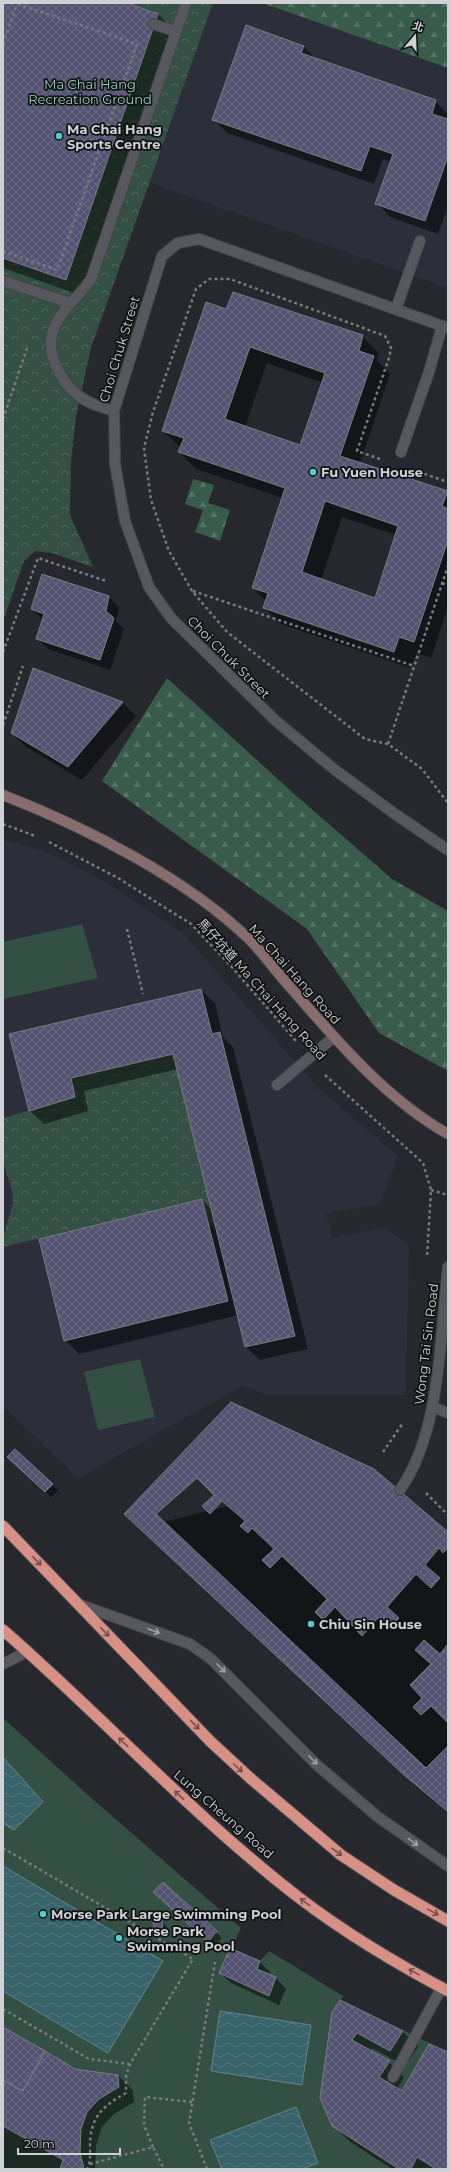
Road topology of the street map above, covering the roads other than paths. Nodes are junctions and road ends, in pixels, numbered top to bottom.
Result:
1 (186, 3) edge
2 (153, 24) dead end
3 (175, 31) junction
4 (420, 240) dead end
5 (3, 281) edge
6 (70, 303) junction
7 (396, 309) junction
8 (445, 327) edge
9 (114, 411) junction
10 (401, 452) dead end
11 (3, 795) edge
12 (448, 850) edge
13 (334, 1037) junction
14 (277, 1085) dead end
15 (448, 1134) edge
16 (448, 1267) edge
17 (433, 1407) junction
18 (448, 1413) edge
19 (400, 1490) dead end
20 (3, 1526) edge
21 (78, 1604) junction
22 (3, 1630) edge
23 (28, 1651) junction
24 (3, 1664) edge
25 (448, 1866) edge
26 (448, 1921) edge
27 (445, 1989) edge
28 (393, 2077) dead end

1 - 3 street
2 - 3 street
3 - 6 street
4 - 7 street
5 - 6 street
6 - 9 street
7 - 8 street, Choi Chuk Street
7 - 9 street, Choi Chuk Street
8 - 10 street, Choi Chuk Street
9 - 12 street, Choi Chuk Street
11 - 13 main road, Ma Chai Hang Road
13 - 14 street
13 - 15 main road, Ma Chai Hang Road
16 - 17 street, Wong Tai Sin Road
17 - 18 street
17 - 19 street, Wong Tai Sin Road
20 -> 21 highway
21 -> 25 street
21 -> 26 highway
22 - 23 highway, Lung Cheung Road
23 - 24 street
27 -> 23 highway, Lung Cheung Road
27 - 28 street

